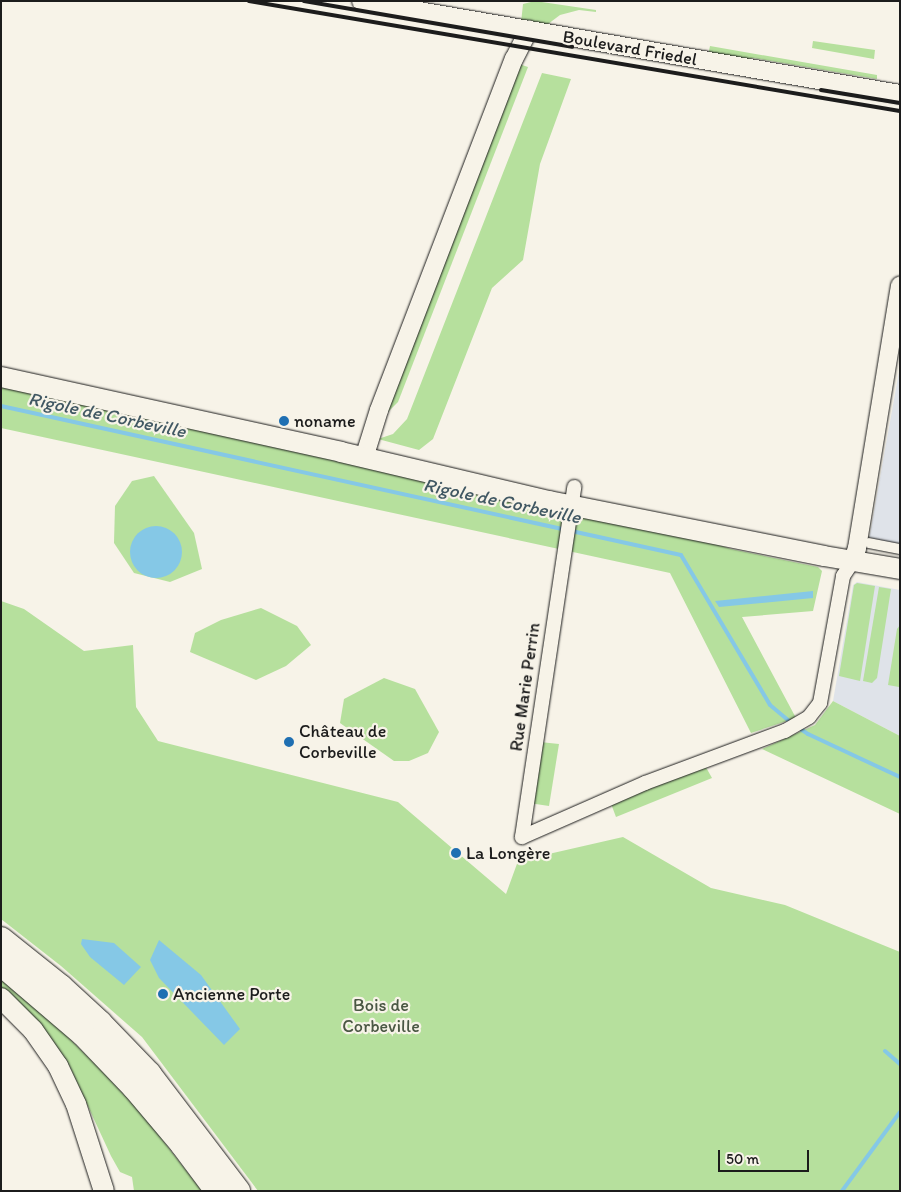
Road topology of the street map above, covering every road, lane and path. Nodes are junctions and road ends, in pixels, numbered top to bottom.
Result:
1 (361, 1) edge
2 (529, 30) junction
3 (900, 94) edge
4 (900, 286) edge
5 (1, 377) edge
6 (364, 458) junction
7 (571, 505) junction
8 (869, 543) dead end
9 (900, 549) edge
10 (853, 561) junction
11 (900, 569) edge
12 (1, 939) edge
13 (1, 964) edge
14 (1, 998) edge
15 (104, 1191) edge
16 (217, 1191) edge
17 (238, 1191) edge

1 - 2 street, Boulevard Friedel
2 - 3 street, Boulevard Friedel
2 - 6 street
4 - 10 street
5 - 6 main road
6 - 7 main road
7 - 10 main road
7 - 10 street, Rue Marie Perrin
8 - 9 street
10 - 11 main road
12 - 17 highway
13 - 16 highway
14 - 15 main road

